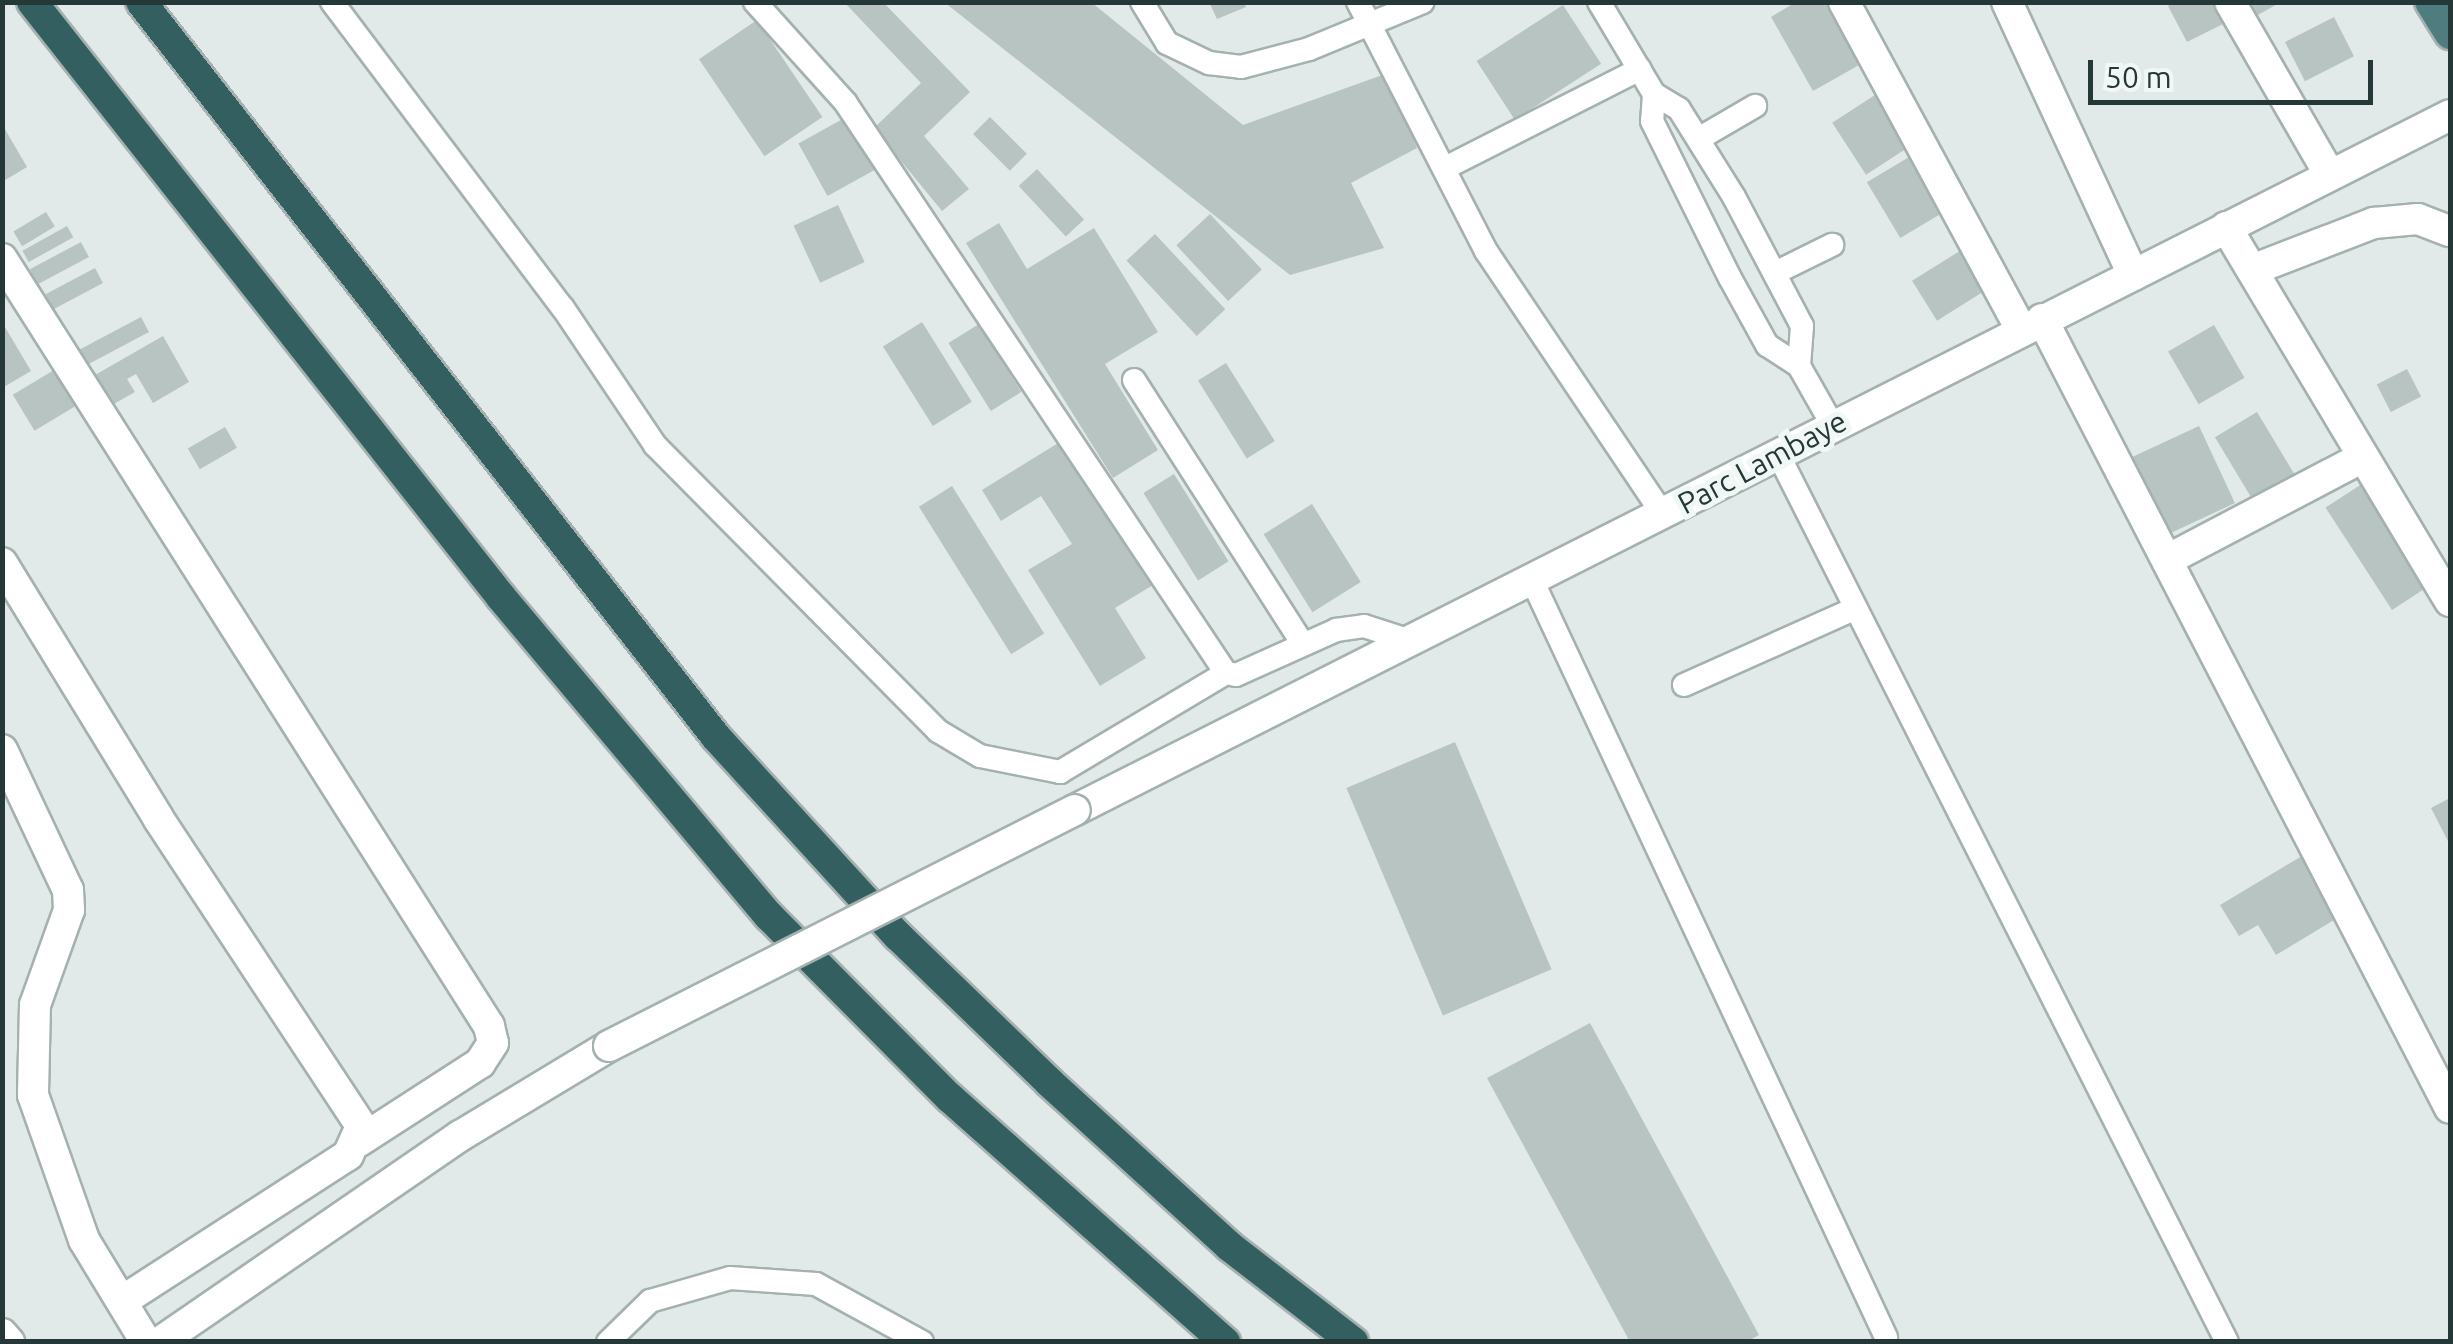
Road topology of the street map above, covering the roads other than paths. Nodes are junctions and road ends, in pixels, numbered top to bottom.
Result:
1 (32, 2) edge
2 (142, 2) edge
3 (332, 2) edge
4 (756, 2) edge
5 (1142, 2) edge
6 (1358, 2) edge
7 (1423, 2) edge
8 (1599, 2) edge
9 (1844, 2) edge
10 (2007, 2) edge
11 (2230, 2) edge
12 (2430, 2) edge
13 (1370, 24) junction
14 (2450, 34) edge
15 (1640, 69) junction
16 (1654, 94) junction
17 (1755, 106) dead end
18 (2450, 114) edge
19 (1700, 138) junction
20 (1447, 167) junction
21 (2330, 175) junction
22 (2226, 227) junction
23 (2450, 231) edge
24 (1832, 244) dead end
25 (2, 259) edge
26 (2252, 270) junction
27 (1775, 273) junction
28 (2133, 275) junction
29 (2031, 323) junction
30 (1799, 366) junction
31 (1134, 380) dead end
32 (1832, 424) junction
33 (1777, 452) junction
34 (2363, 458) junction
35 (1663, 514) junction
36 (2168, 560) junction
37 (2, 562) edge
38 (1532, 580) junction
39 (2450, 601) edge
40 (1856, 608) junction
41 (1411, 641) junction
42 (1303, 644) junction
43 (1226, 673) junction
44 (1684, 685) dead end
45 (2, 750) edge
46 (2450, 1108) edge
47 (358, 1142) junction
48 (122, 1302) junction
49 (207, 1312) junction
50 (2, 1334) edge
51 (1886, 1337) dead end
52 (10, 1342) edge
53 (146, 1342) edge
54 (160, 1342) edge
55 (191, 1342) edge
56 (608, 1342) edge
57 (922, 1342) edge
58 (1224, 1342) edge
59 (1353, 1342) edge
60 (2227, 1342) edge

1 - 58 highway
2 - 59 highway
3 - 43 lane
4 - 43 lane
5 - 13 lane
6 - 13 lane
7 - 13 lane
8 - 15 lane
9 - 29 street
10 - 28 street
11 - 21 street
12 - 14 highway
13 - 20 lane
15 - 16 lane
15 - 20 lane
16 - 19 lane
16 - 30 lane
17 - 19 lane
18 - 21 street, Parc Lambaye
19 - 27 lane
20 - 35 lane
21 - 22 street, Parc Lambaye
22 - 26 street
22 - 28 street, Parc Lambaye
23 - 26 street
24 - 27 lane
25 - 47 street
26 - 34 street
27 - 30 lane
28 - 29 street, Parc Lambaye
29 - 32 street, Parc Lambaye
29 - 36 street
30 - 32 lane
31 - 42 lane
32 - 33 street, Parc Lambaye
33 - 35 street, Parc Lambaye
33 - 40 lane
34 - 36 street
34 - 39 street
35 - 38 street, Parc Lambaye
36 - 46 street
37 - 47 street
38 - 41 street, Parc Lambaye
38 - 51 lane
40 - 44 lane
40 - 60 lane
41 - 42 lane
41 - 49 street, Parc Lambaye, bridge
42 - 43 lane
45 - 48 street
47 - 48 street
48 - 53 street
49 - 54 street, Parc Lambaye
49 - 55 lane
50 - 52 street
56 - 57 lane

